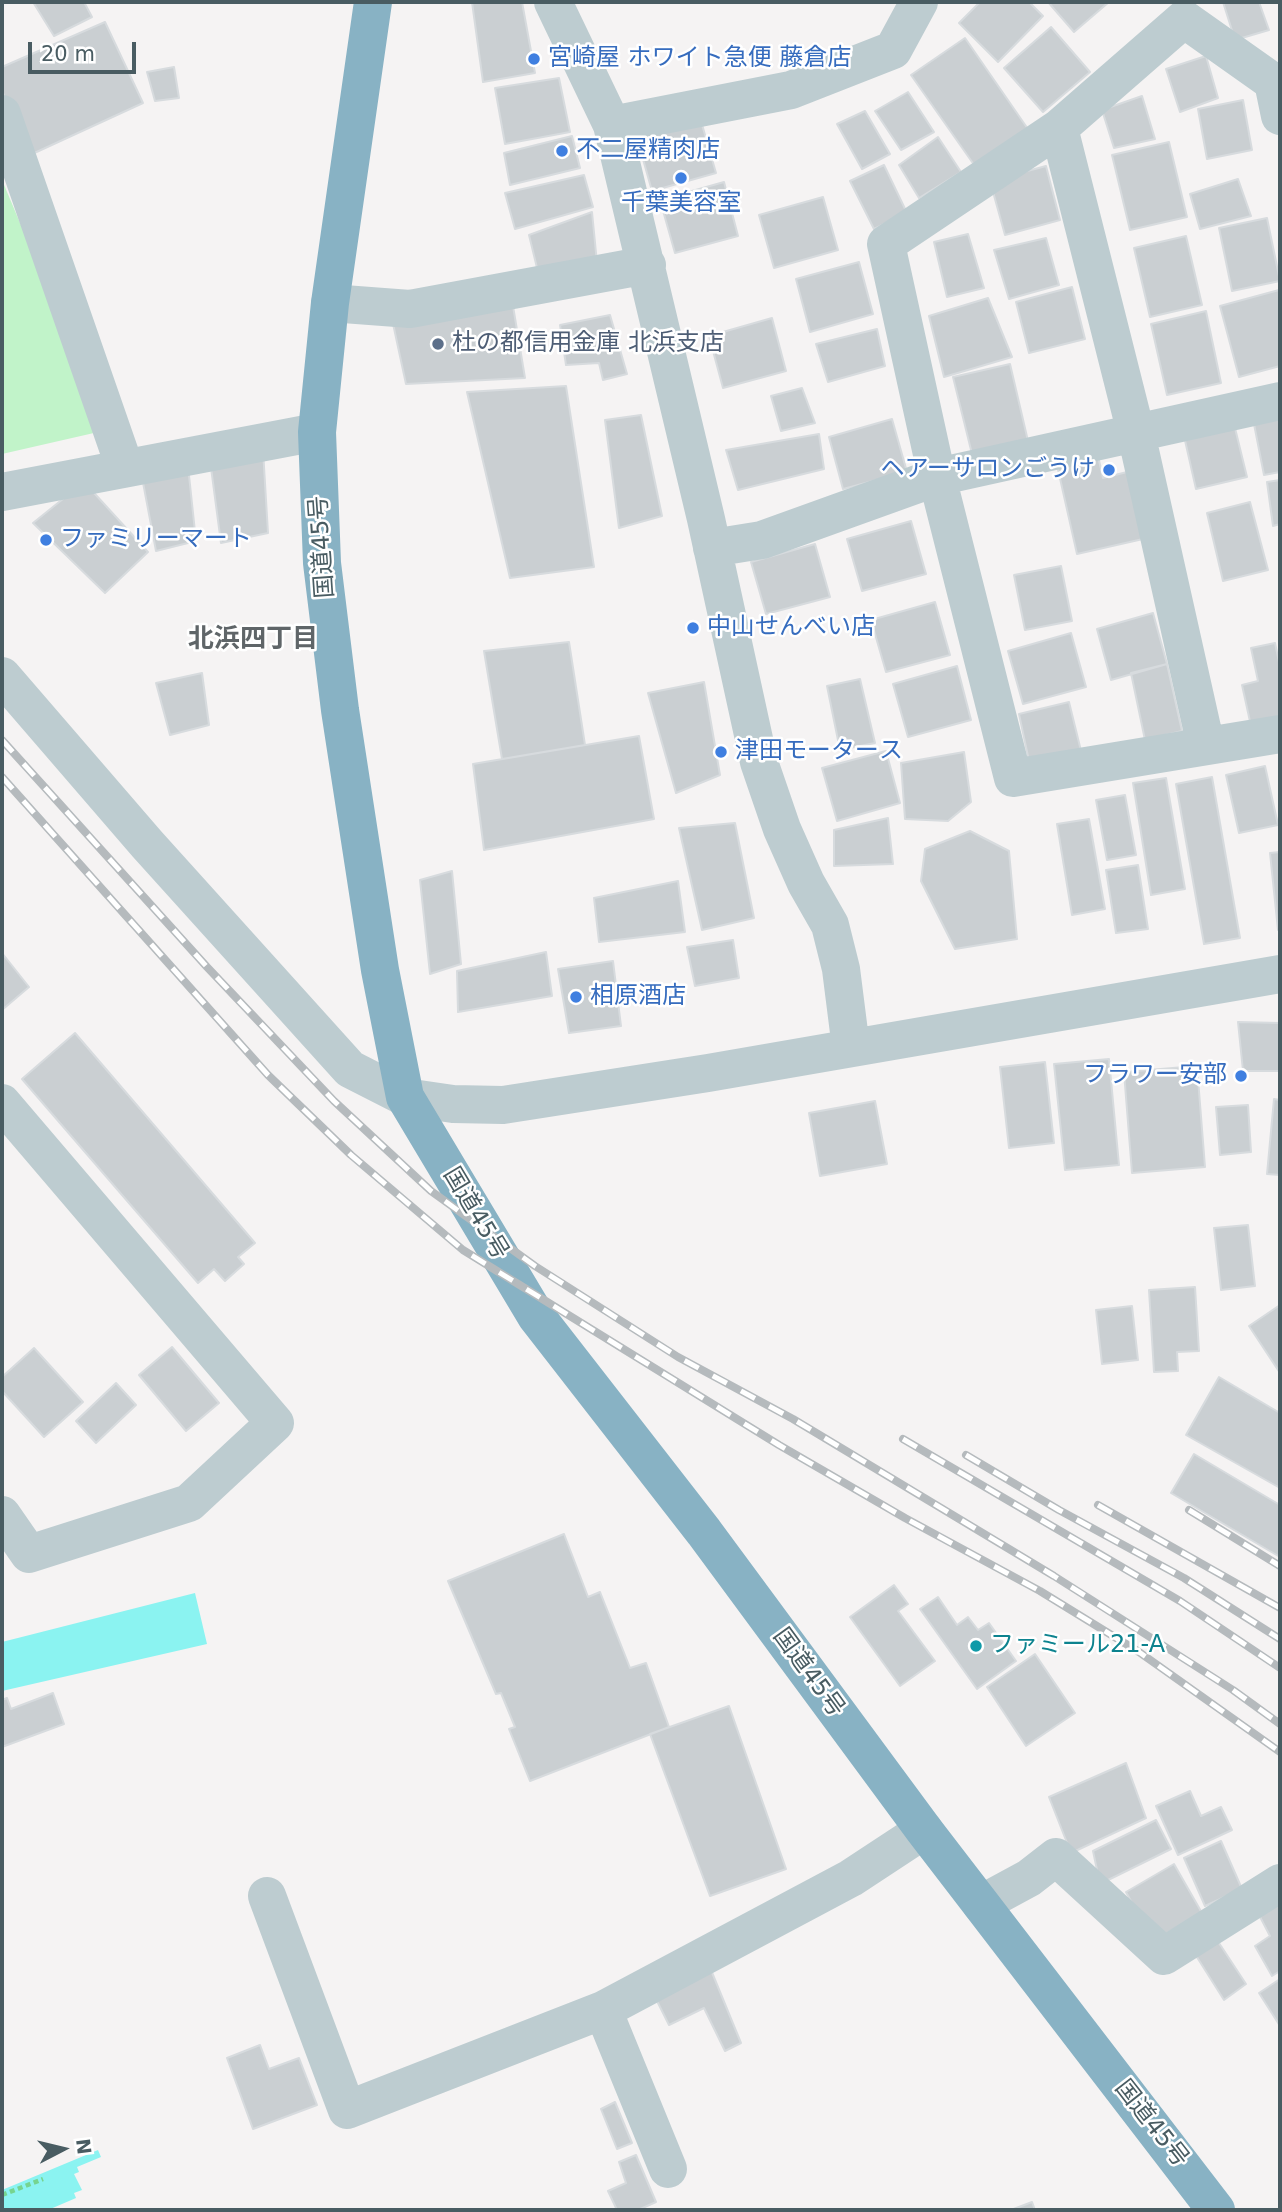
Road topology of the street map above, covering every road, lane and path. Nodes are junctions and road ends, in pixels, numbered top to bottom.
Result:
1 (373, 2) edge
2 (553, 2) edge
3 (919, 2) edge
4 (1278, 93) edge
5 (2, 114) edge
6 (612, 125) junction
7 (1059, 128) junction
8 (647, 265) junction
9 (330, 303) junction
10 (1280, 401) edge
11 (317, 432) junction
12 (1136, 433) junction
13 (125, 468) junction
14 (937, 477) junction
15 (2, 492) edge
16 (712, 548) junction
17 (2, 676) edge
18 (1280, 734) edge
19 (1206, 746) junction
20 (1280, 974) edge
21 (851, 1048) junction
22 (405, 1097) junction
23 (7, 1120) edge
24 (2, 1515) edge
25 (924, 1830) junction
26 (1280, 1884) edge
27 (267, 1896) dead end
28 (981, 1904) junction
29 (603, 2010) junction
30 (668, 2169) dead end
31 (43, 2179) dead end
32 (2, 2195) edge
33 (1216, 2210) edge

1 - 9 highway, 国道45号
2 - 6 street
3 - 6 street
4 - 7 street
5 - 13 street
6 - 8 street
7 - 12 street
7 - 14 street
8 - 9 street
8 - 16 street
9 - 11 highway, 国道45号
10 - 12 street
11 - 13 street
11 - 22 highway, 国道45号
12 - 14 street
12 - 19 street
13 - 15 street
14 - 16 street
14 - 19 street
16 - 21 street
17 - 22 street
18 - 19 street
20 - 21 street
21 - 22 street
22 - 25 highway, 国道45号
23 - 24 street
25 - 28 highway, 国道45号
25 - 29 street
26 - 28 street
27 - 29 street
28 - 33 highway, 国道45号
29 - 30 street
31 - 32 path

